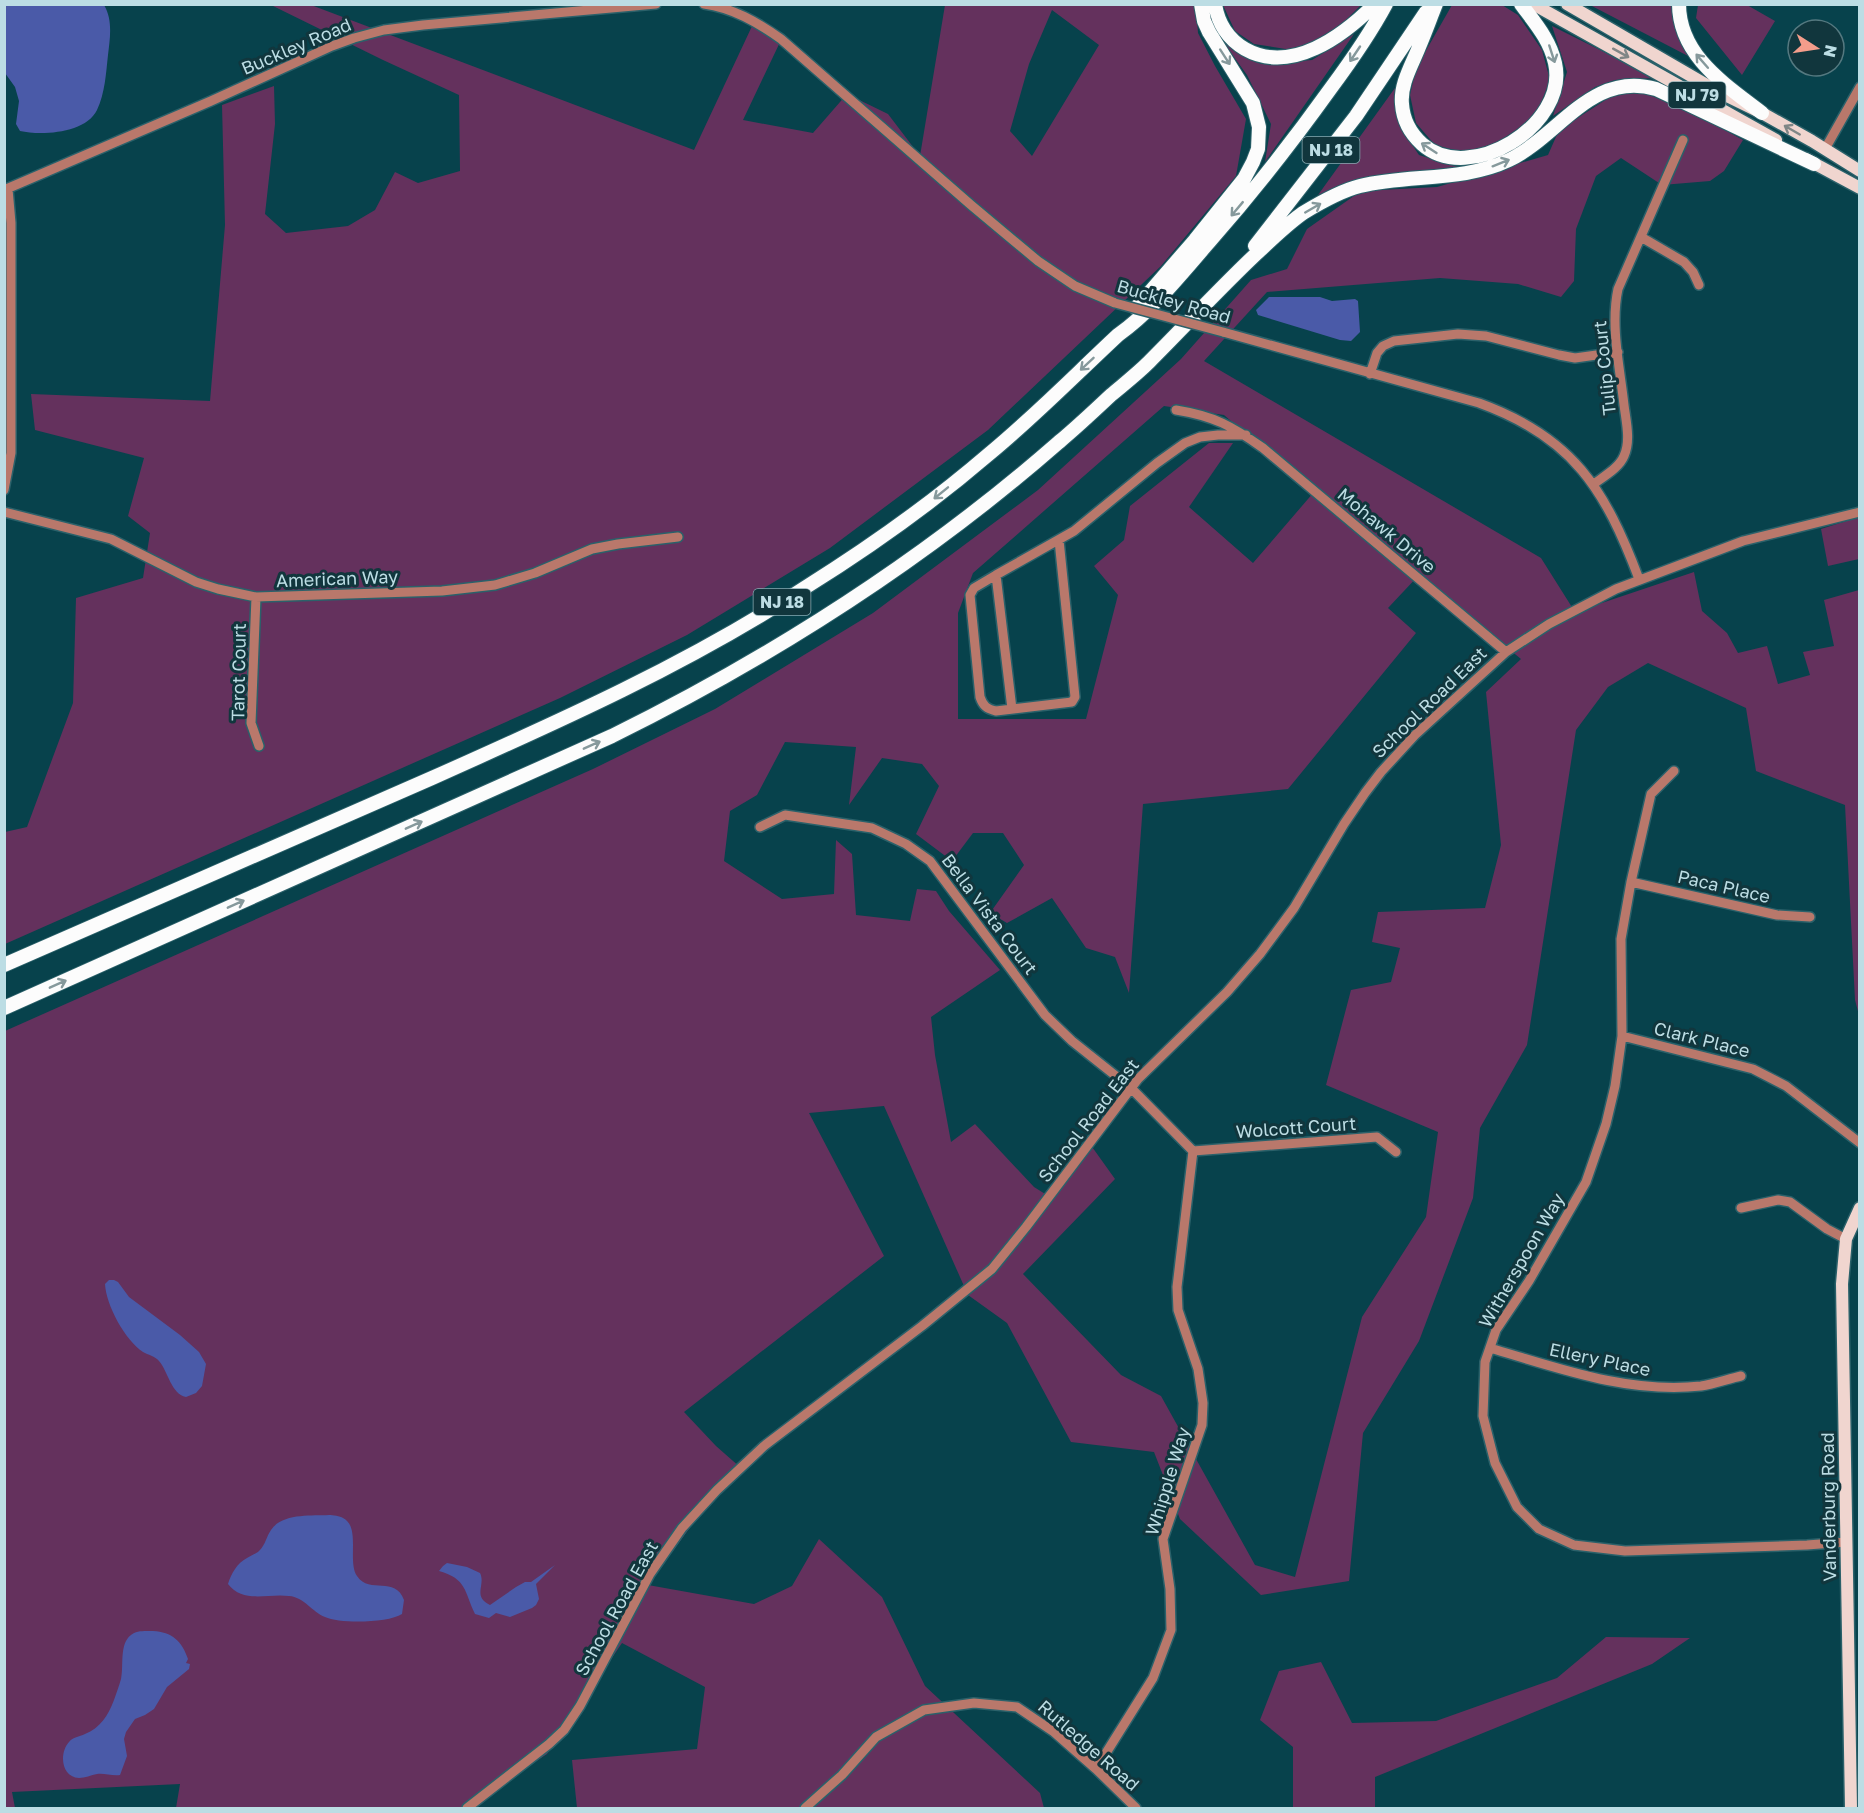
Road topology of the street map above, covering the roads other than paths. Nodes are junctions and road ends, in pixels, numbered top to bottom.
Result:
1 (656, 4) edge
2 (704, 4) edge
3 (1201, 4) edge
4 (1215, 4) edge
5 (1375, 4) edge
6 (1386, 4) edge
7 (1431, 4) edge
8 (1436, 4) edge
9 (1521, 4) edge
10 (1533, 4) edge
11 (1567, 4) edge
12 (1679, 4) edge
13 (602, 7) edge
14 (1860, 87) edge
15 (1762, 113) junction
16 (1683, 140) dead end
17 (1825, 149) junction
18 (1814, 164) junction
19 (1860, 171) edge
20 (1860, 188) edge
21 (6, 190) edge
22 (1641, 237) junction
23 (1700, 285) dead end
24 (1221, 287) junction
25 (1118, 335) junction
26 (1618, 352) junction
27 (1370, 374) junction
28 (1176, 410) dead end
29 (1245, 435) junction
30 (1594, 484) junction
31 (4, 490) edge
32 (4, 512) edge
33 (1860, 512) edge
34 (678, 537) dead end
35 (1059, 540) junction
36 (996, 575) junction
37 (1639, 579) junction
38 (256, 597) junction
39 (1506, 652) junction
40 (1012, 710) junction
41 (259, 746) dead end
42 (1674, 771) dead end
43 (760, 827) dead end
44 (1631, 882) junction
45 (1810, 917) dead end
46 (4, 964) edge
47 (4, 1008) edge
48 (1622, 1036) junction
49 (1131, 1088) junction
50 (1860, 1143) edge
51 (1193, 1151) junction
52 (1396, 1152) dead end
53 (1741, 1208) dead end
54 (1860, 1208) edge
55 (1846, 1239) junction
56 (1490, 1348) junction
57 (1741, 1376) dead end
58 (1846, 1542) junction
59 (1096, 1768) junction
60 (467, 1809) edge
61 (805, 1809) edge
62 (1136, 1809) edge
63 (1851, 1809) edge

1 - 13 street, Buckley Road
2 - 27 street, Buckley Road, bridge
3 -> 25 highway
4 - 5 highway
6 -> 25 highway, NJ 18
7 - 24 highway, NJ 18
9 -> 8 highway
10 -> 18 main road, NJ 79
11 - 15 main road, NJ 79
15 -> 12 highway
13 - 21 street, Buckley Road
14 - 17 street
17 -> 15 main road, NJ 79
16 - 22 street, Tulip Court
17 - 19 main road, NJ 79
18 - 20 main road, NJ 79
24 -> 18 highway
21 - 31 street
22 - 23 street
22 - 26 street, Tulip Court
47 -> 24 highway, NJ 18
25 -> 46 highway, NJ 18
26 - 27 street
26 - 30 street, Tulip Court
27 - 30 street, Buckley Road
28 - 29 street, Mohawk Drive
29 - 35 street
29 - 39 street, Mohawk Drive
30 - 37 street, Buckley Road
32 - 38 street, American Way
33 - 37 street, School Road East
34 - 38 street, American Way
35 - 36 street
35 - 40 street
36 - 40 street
36 - 40 street
37 - 39 street, School Road East
38 - 41 street, Tarot Court
39 - 49 street, School Road East
42 - 44 street, Witherspoon Way
43 - 49 street, Bella Vista Court
44 - 45 street, Paca Place
44 - 48 street, Witherspoon Way
48 - 50 street, Clark Place
48 - 56 street, Witherspoon Way
49 - 51 street, Bella Vista Court
49 - 60 street, School Road East
51 - 52 street, Wolcott Court
51 - 59 street, Whipple Way
53 - 55 street
54 - 55 main road, Vanderburg Road
55 - 58 main road, Vanderburg Road
56 - 57 street, Ellery Place
56 - 58 street, Witherspoon Way
58 - 63 main road, Vanderburg Road
59 - 61 street, Rutledge Road
59 - 62 street, Rutledge Road

